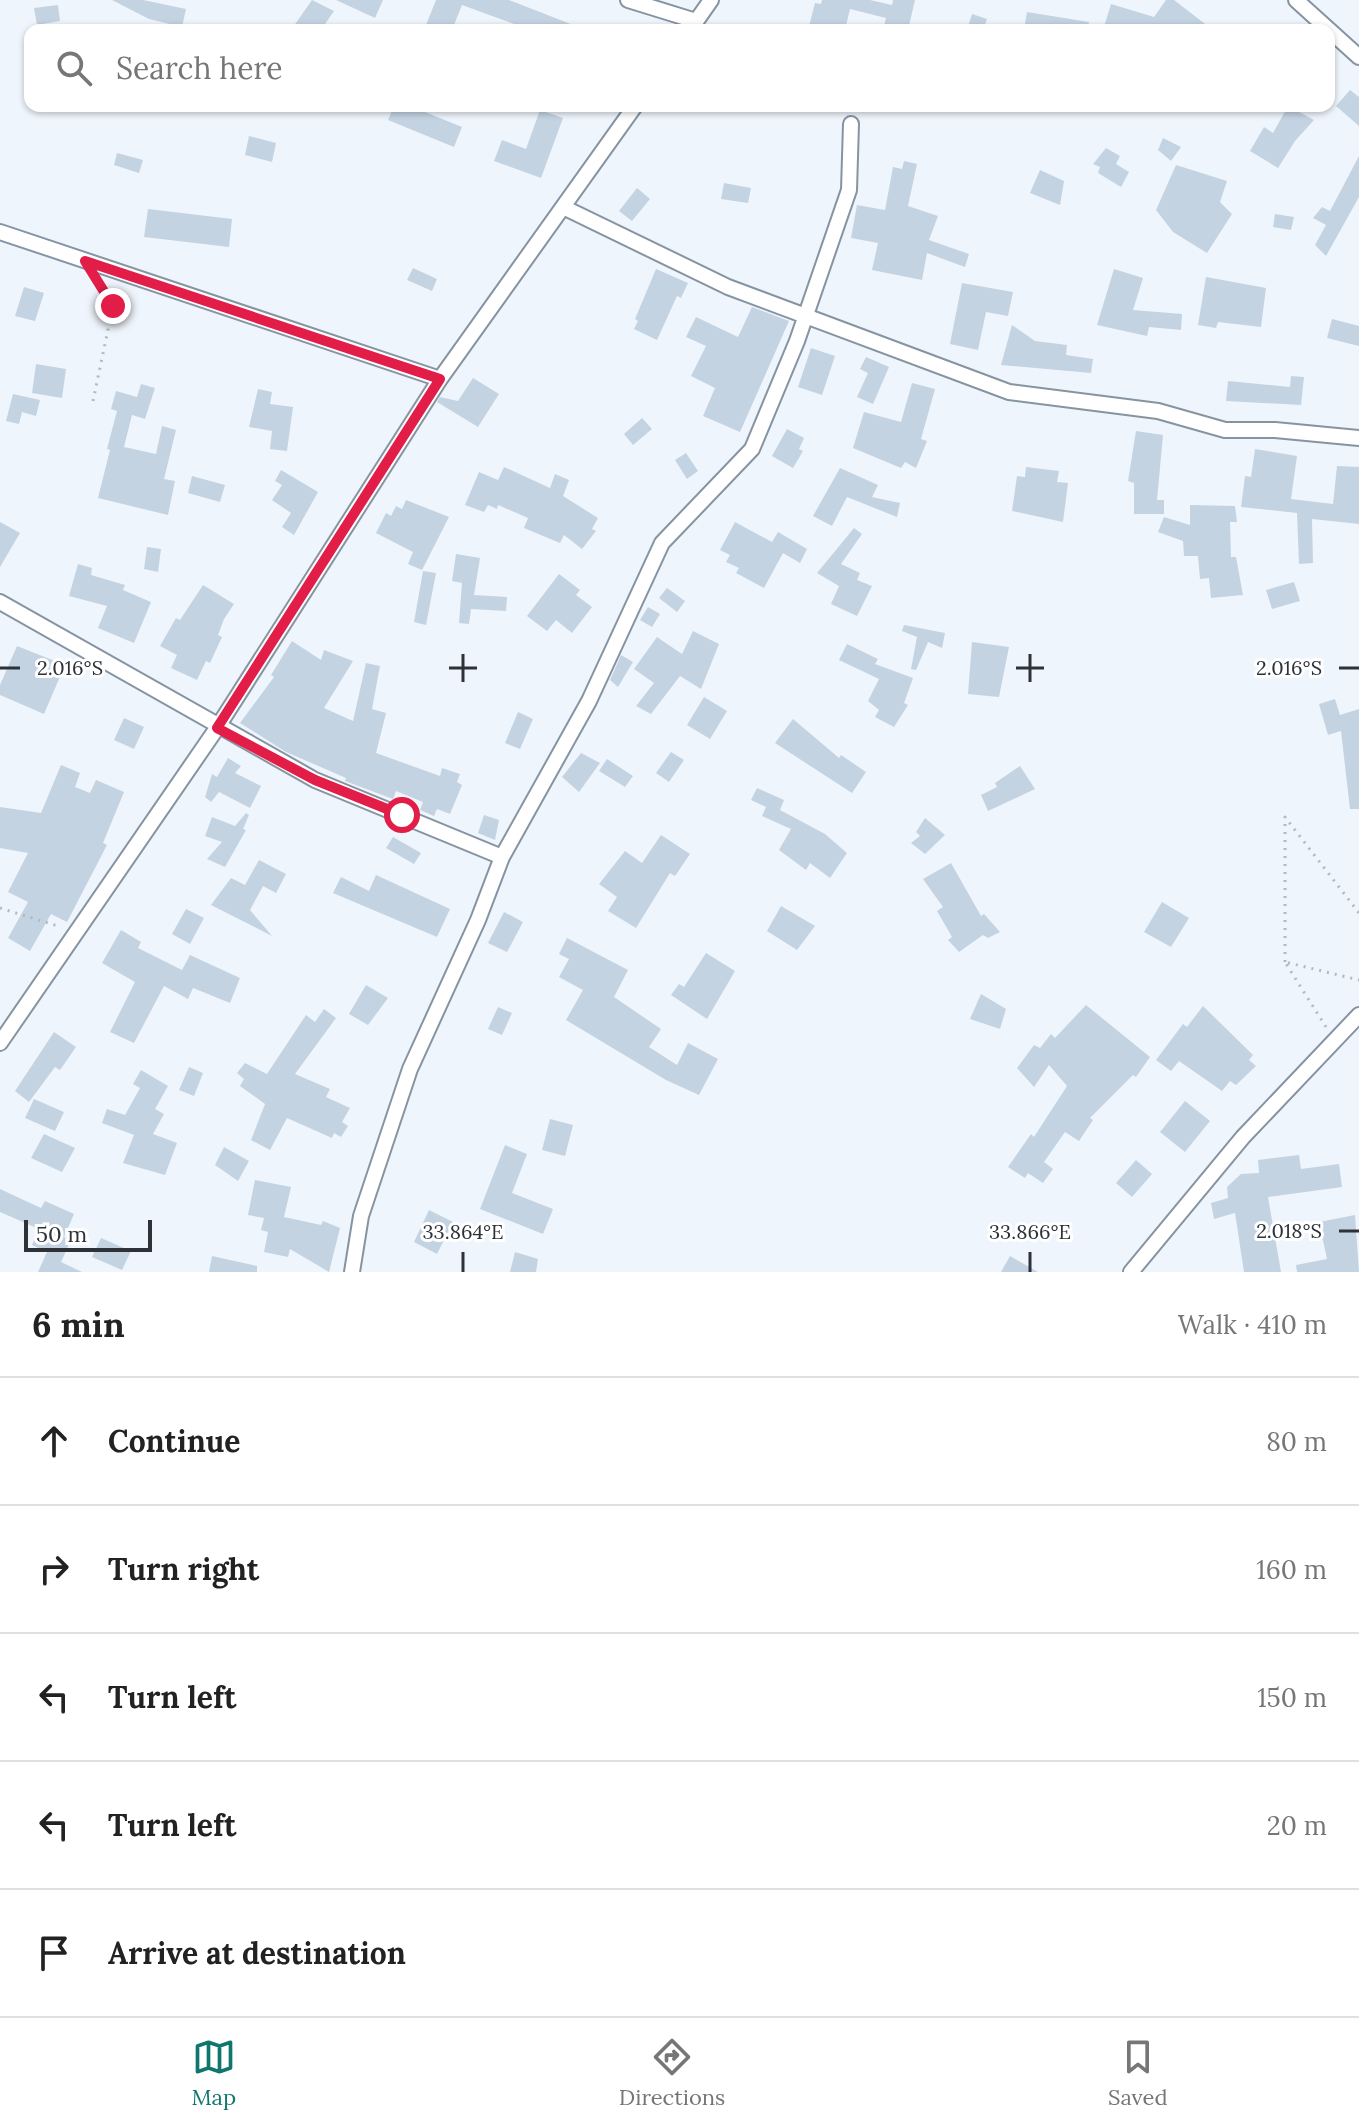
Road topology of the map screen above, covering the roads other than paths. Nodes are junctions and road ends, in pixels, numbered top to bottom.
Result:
1 (628, 0) edge
2 (711, 0) edge
3 (1296, 0) edge
4 (688, 24) edge
5 (694, 24) edge
6 (1323, 24) edge
7 (1335, 35) edge
8 (1359, 57) edge
9 (631, 112) edge
10 (851, 124) dead end
11 (563, 207) junction
12 (0, 232) edge
13 (805, 319) junction
14 (440, 379) junction
15 (1359, 438) edge
16 (0, 602) edge
17 (217, 728) junction
18 (502, 857) junction
19 (1359, 1015) edge
20 (0, 1043) edge
21 (352, 1272) edge
22 (1131, 1272) edge

1 - 4 street
2 - 5 street
3 - 6 street
7 - 8 street
9 - 11 street
10 - 13 street
11 - 13 street
11 - 14 street
12 - 14 street
13 - 15 street
13 - 18 street
14 - 17 street
16 - 17 street
17 - 18 street
17 - 20 street
18 - 21 street
19 - 22 street

